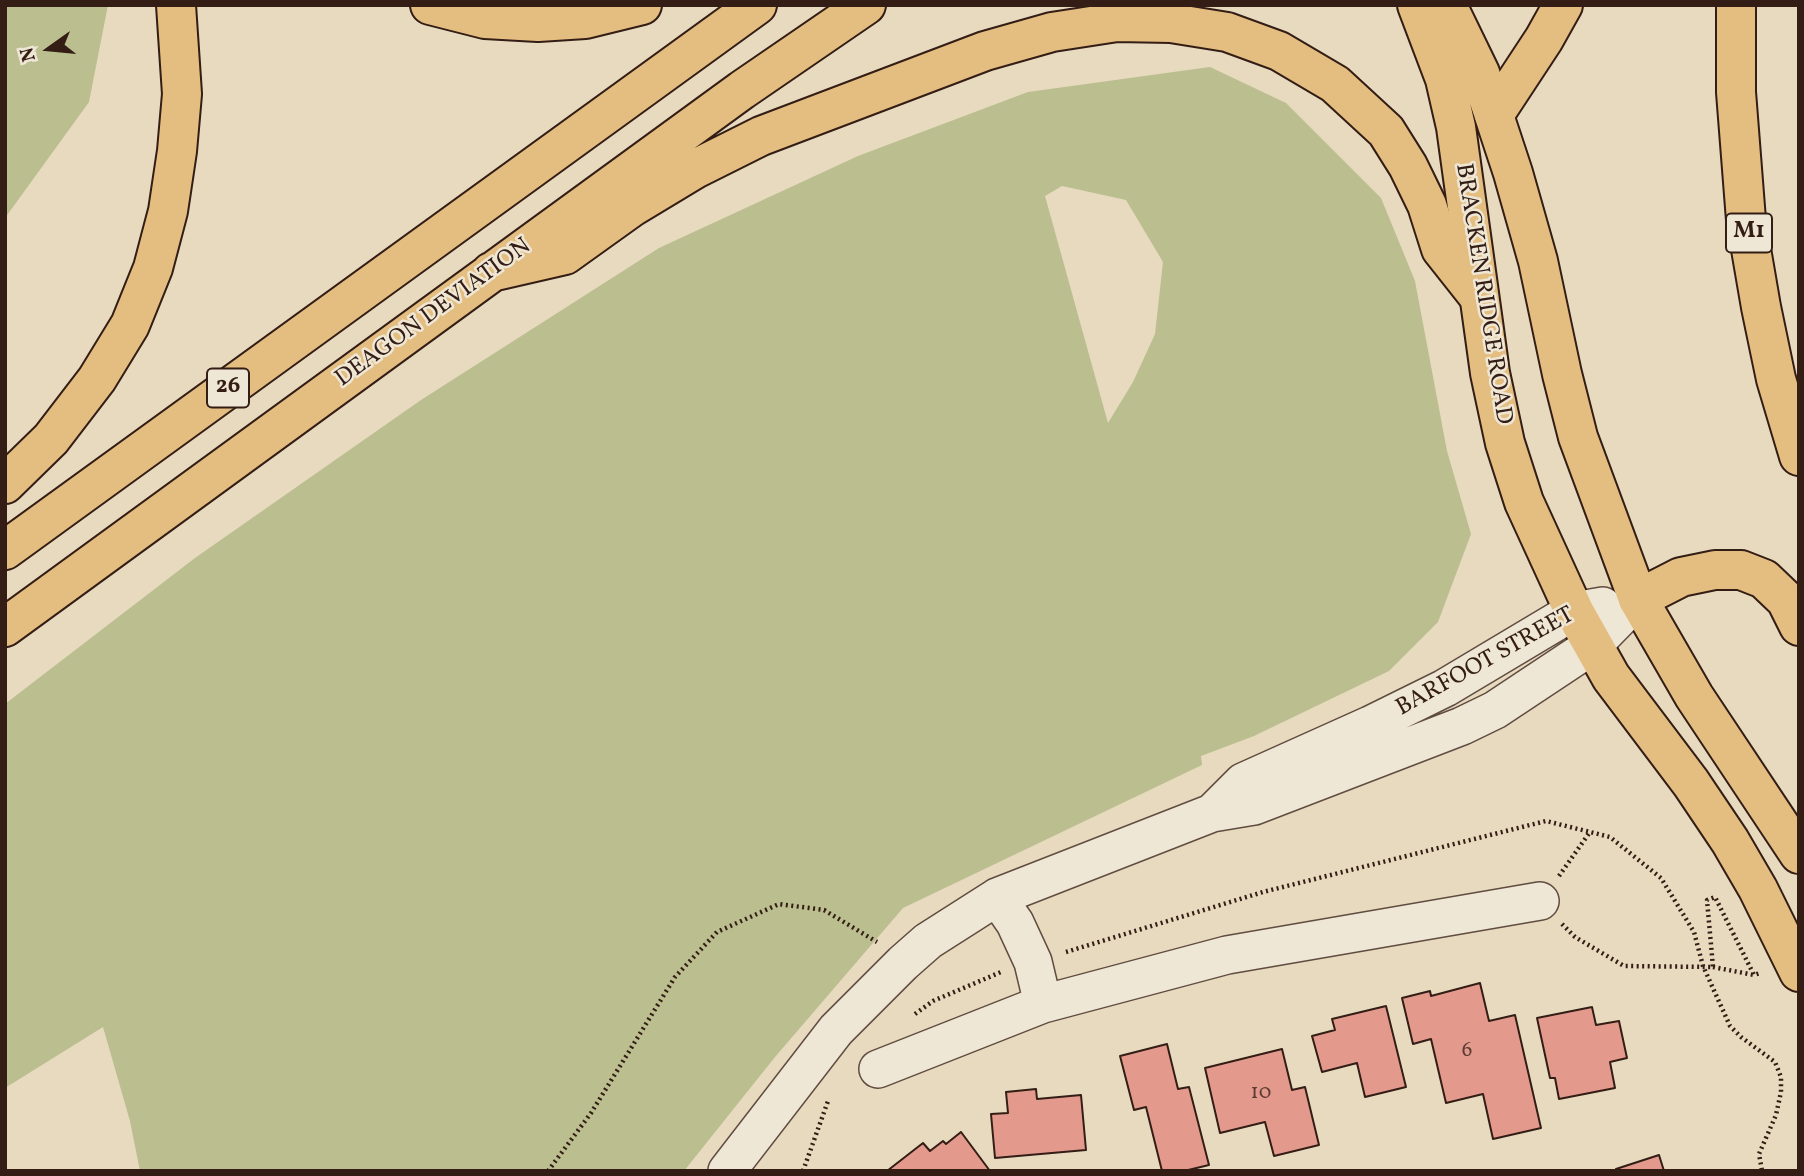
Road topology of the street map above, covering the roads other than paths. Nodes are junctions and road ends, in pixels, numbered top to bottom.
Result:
1 (176, 5) edge
2 (430, 5) edge
3 (642, 5) edge
4 (757, 5) edge
5 (866, 5) edge
6 (1417, 5) edge
7 (1447, 5) edge
8 (1563, 5) edge
9 (1736, 5) edge
10 (1494, 115) junction
11 (491, 272) junction
12 (1479, 297) junction
13 (1799, 456) edge
14 (5, 484) edge
15 (5, 550) edge
16 (1638, 599) junction
17 (1574, 611) junction
18 (1799, 626) edge
19 (5, 627) edge
20 (1593, 645) junction
21 (1212, 813) junction
22 (1799, 854) edge
23 (997, 897) junction
24 (1539, 901) road end
25 (1799, 972) edge
26 (1043, 1004) junction
27 (877, 1069) dead end
28 (727, 1171) edge

1 - 14 main road
2 - 3 main road
4 - 15 main road, 26
5 - 11 main road, DEAGON DEVIATION / 26
6 - 12 main road, BRACKEN RIDGE ROAD
7 - 10 main road, BRACKEN RIDGE ROAD
8 - 10 main road
9 - 13 main road, M1
10 - 16 main road, BRACKEN RIDGE ROAD
11 - 12 main road
11 - 19 main road, DEAGON DEVIATION / 26
12 - 17 main road, BRACKEN RIDGE ROAD
16 - 17 street, BARFOOT STREET
16 - 18 main road
16 - 20 street, BARFOOT STREET
16 - 22 main road, BRACKEN RIDGE ROAD
17 - 20 main road, BRACKEN RIDGE ROAD
17 - 21 street, BARFOOT STREET
20 - 21 street, BARFOOT STREET
20 - 25 main road, BRACKEN RIDGE ROAD
21 - 23 street, BARFOOT STREET
23 - 26 street
23 - 28 street, BARFOOT STREET
24 - 26 street
26 - 27 street

